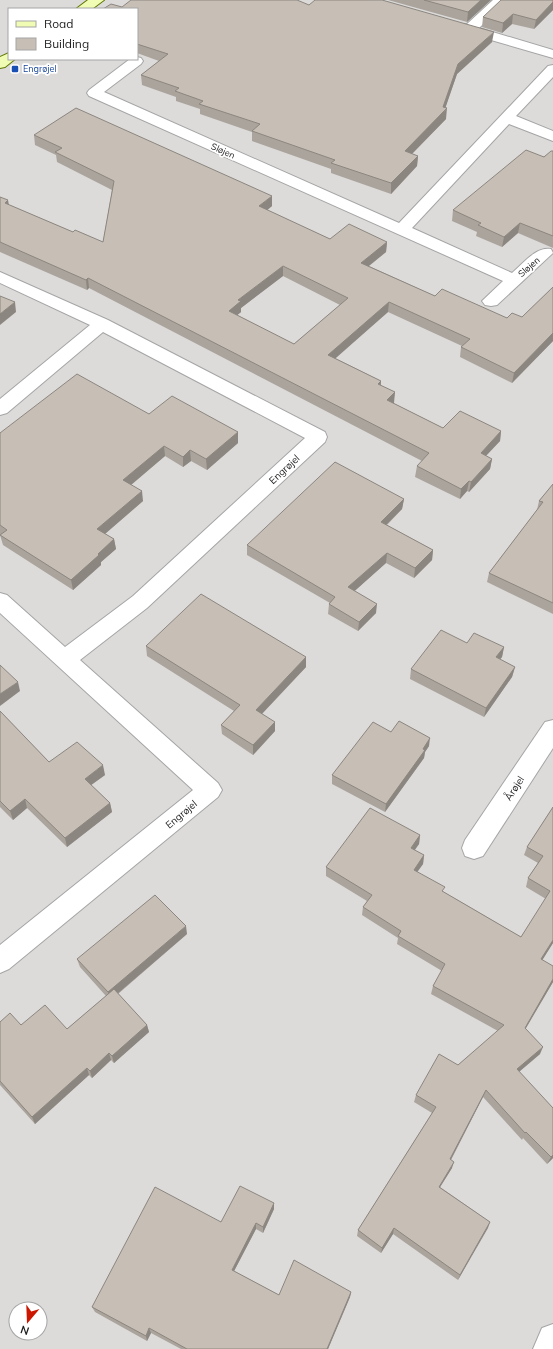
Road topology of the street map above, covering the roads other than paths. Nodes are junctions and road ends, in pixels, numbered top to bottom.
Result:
1 (78, 0) edge
2 (97, 0) edge
3 (501, 0) edge
4 (69, 8) edge
5 (85, 8) edge
6 (455, 26) edge
7 (469, 30) junction
8 (553, 54) edge
9 (8, 58) edge
10 (136, 61) dead end
11 (0, 64) edge
12 (553, 69) edge
13 (507, 118) junction
14 (553, 136) edge
15 (401, 230) junction
16 (544, 253) dead end
17 (0, 277) edge
18 (514, 280) junction
19 (491, 301) dead end
20 (102, 324) junction
21 (0, 387) edge
22 (17, 396) junction
23 (0, 409) edge
24 (0, 601) edge
25 (65, 659) junction
26 (553, 729) edge
27 (474, 848) dead end
28 (0, 961) edge
29 (553, 1339) edge
30 (548, 1349) edge

1 - 4 street
2 - 5 street
3 - 7 street
6 - 7 street
7 - 8 street
9 - 11 street
10 - 15 street, Sløjen
12 - 13 street
13 - 14 street
13 - 15 street
15 - 18 street, Sløjen
16 - 18 street, Sløjen
17 - 20 street, Engrøjel
18 - 19 street, Sløjen
20 - 22 street
20 - 25 street, Engrøjel
21 - 22 street
22 - 23 street
24 - 25 street, Engrøjel
25 - 28 street, Engrøjel
26 - 27 street, Årøjel
29 - 30 street

